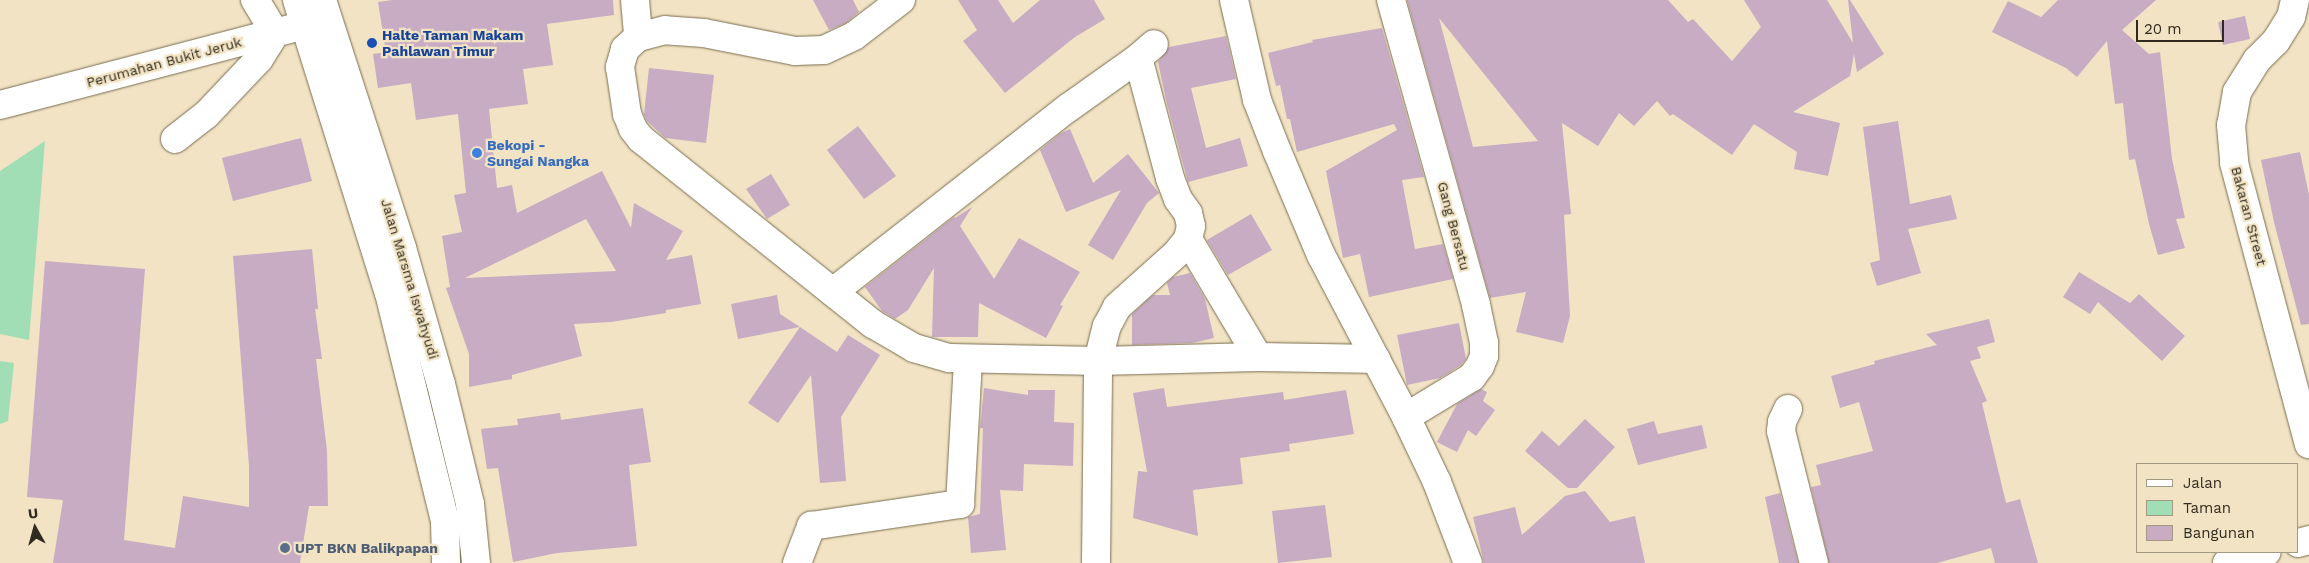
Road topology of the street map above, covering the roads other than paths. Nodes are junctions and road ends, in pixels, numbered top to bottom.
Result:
1 (255, 0) edge
2 (635, 0) edge
3 (901, 0) edge
4 (1234, 0) edge
5 (1391, 0) edge
6 (2295, 0) edge
7 (313, 11) edge
8 (275, 33) junction
9 (638, 37) junction
10 (0, 105) edge
11 (175, 139) dead end
12 (1188, 240) junction
13 (833, 292) junction
14 (1258, 357) junction
15 (968, 359) junction
16 (1376, 359) junction
17 (1098, 361) junction
18 (1788, 409) dead end
19 (1406, 417) junction
20 (2309, 444) edge
21 (2263, 553) edge
22 (446, 563) edge
23 (476, 563) edge
24 (797, 563) edge
25 (1096, 563) edge
26 (1468, 563) edge
27 (1814, 563) edge
28 (2227, 563) edge

1 - 8 main road
2 - 9 main road
3 - 9 main road
4 - 16 main road
5 - 19 main road, Gang Bersatu
6 - 20 main road, Bakaran Street
7 - 8 main road, Perumahan Bukit Jeruk
7 - 22 main road, Jalan Marsma Iswahyudi
7 - 23 main road, Jalan Marsma Iswahyudi
8 - 10 main road, Perumahan Bukit Jeruk
8 - 11 main road
9 - 13 main road
12 - 13 main road
12 - 14 main road
12 - 17 main road
13 - 15 main road
14 - 16 main road
14 - 17 main road
15 - 17 main road
15 - 24 main road
16 - 19 main road
17 - 25 main road
18 - 27 main road
19 - 26 main road
21 - 28 main road

